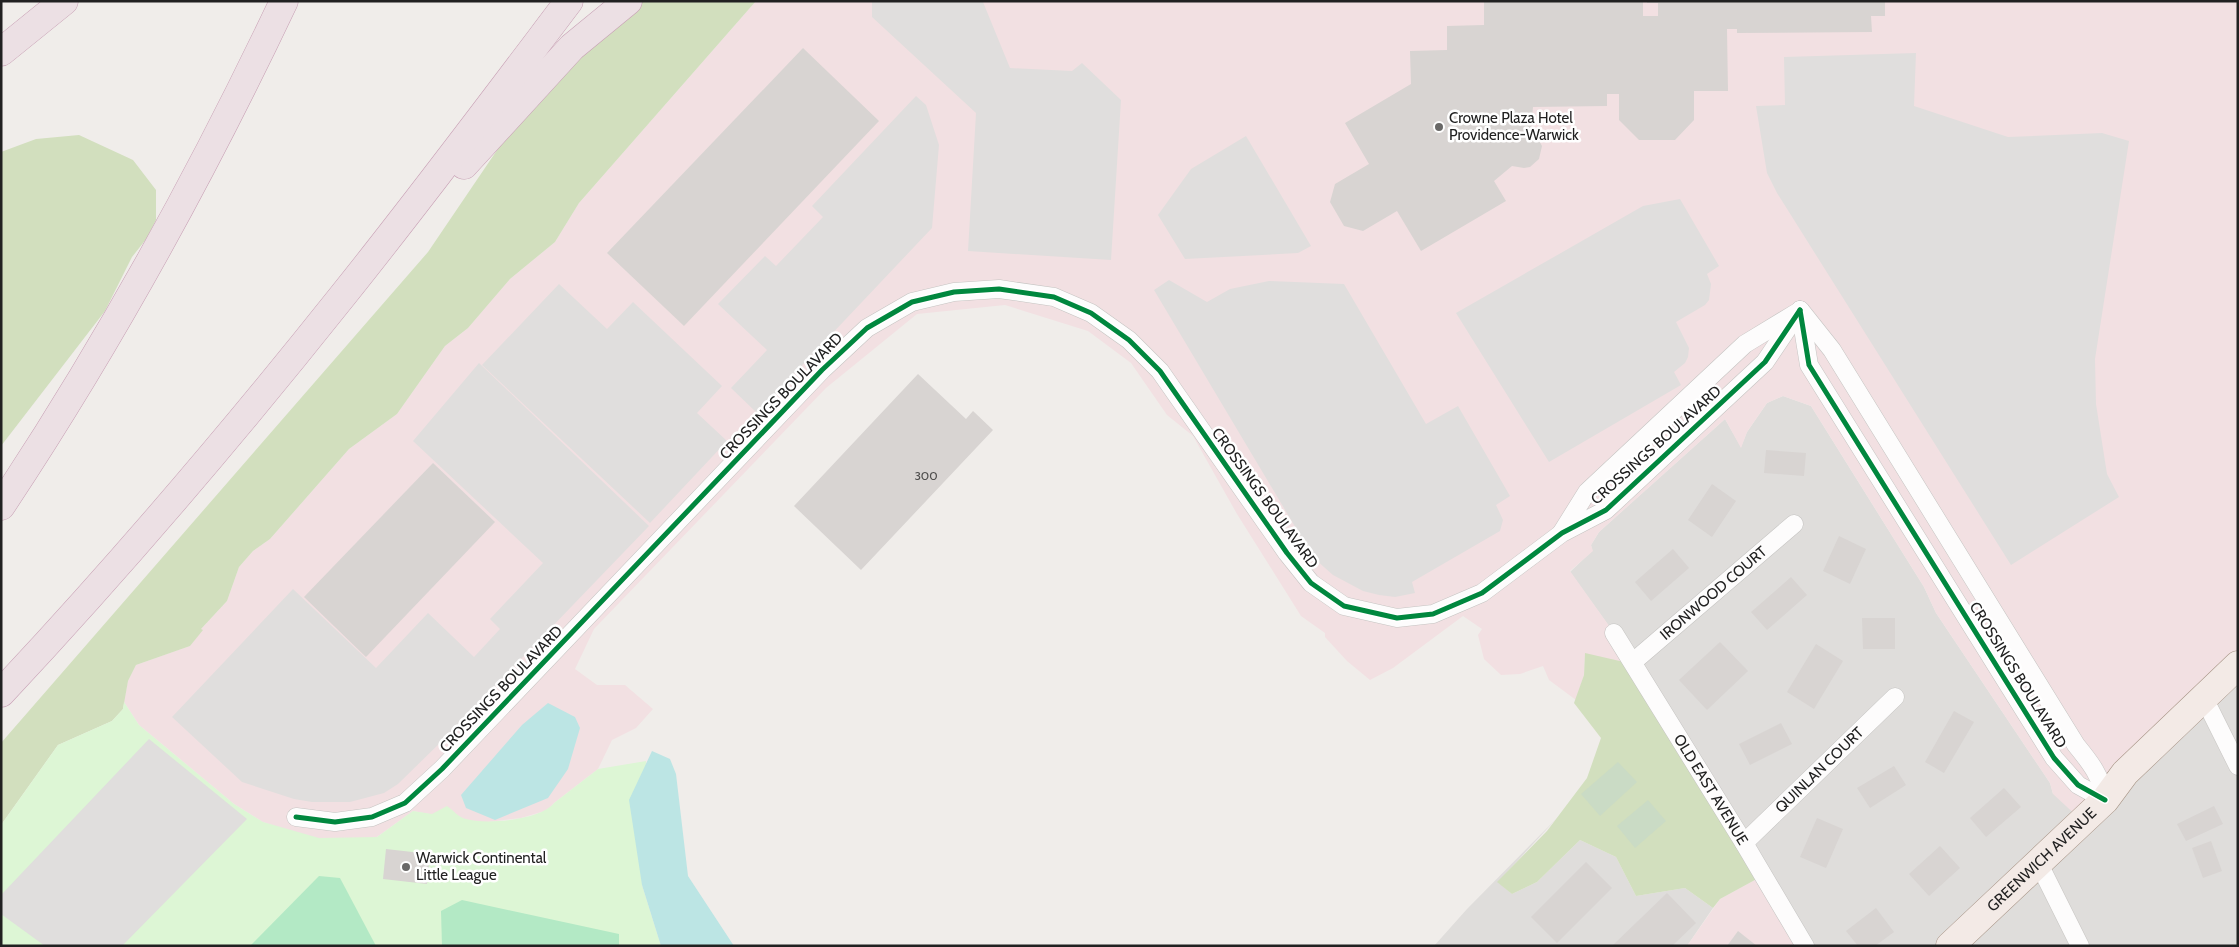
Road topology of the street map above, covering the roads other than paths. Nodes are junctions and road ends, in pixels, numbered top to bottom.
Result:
1 (64, 1) edge
2 (284, 1) edge
3 (569, 1) edge
4 (628, 1) edge
5 (1, 52) edge
6 (1800, 310) junction
7 (305, 344) junction
8 (1, 506) edge
9 (1794, 524) dead end
10 (1562, 533) junction
11 (1614, 634) dead end
12 (1632, 662) junction
13 (2238, 664) edge
14 (1, 693) edge
15 (1895, 697) dead end
16 (2204, 698) junction
17 (2238, 766) edge
18 (2105, 800) junction
19 (296, 817) dead end
20 (1744, 843) junction
21 (2038, 862) junction
22 (1805, 946) edge
23 (1950, 946) edge
24 (2080, 946) edge

1 - 5 highway
2 - 8 highway
3 - 7 highway
4 - 7 highway
6 - 10 street, CROSSINGS BOULAVARD
6 - 10 street, CROSSINGS BOULAVARD
6 - 18 street, CROSSINGS BOULAVARD
6 - 18 street, CROSSINGS BOULAVARD
7 - 14 highway
9 - 12 street, IRONWOOD COURT
10 - 19 street, CROSSINGS BOULAVARD
11 - 12 street, OLD EAST AVENUE
12 - 20 street, OLD EAST AVENUE
13 - 16 main road, GREENWICH AVENUE
15 - 20 street, QUINLAN COURT
16 - 17 street
16 - 18 main road, GREENWICH AVENUE
18 - 21 main road, GREENWICH AVENUE
20 - 22 street, OLD EAST AVENUE
21 - 23 main road, GREENWICH AVENUE
21 - 24 street

